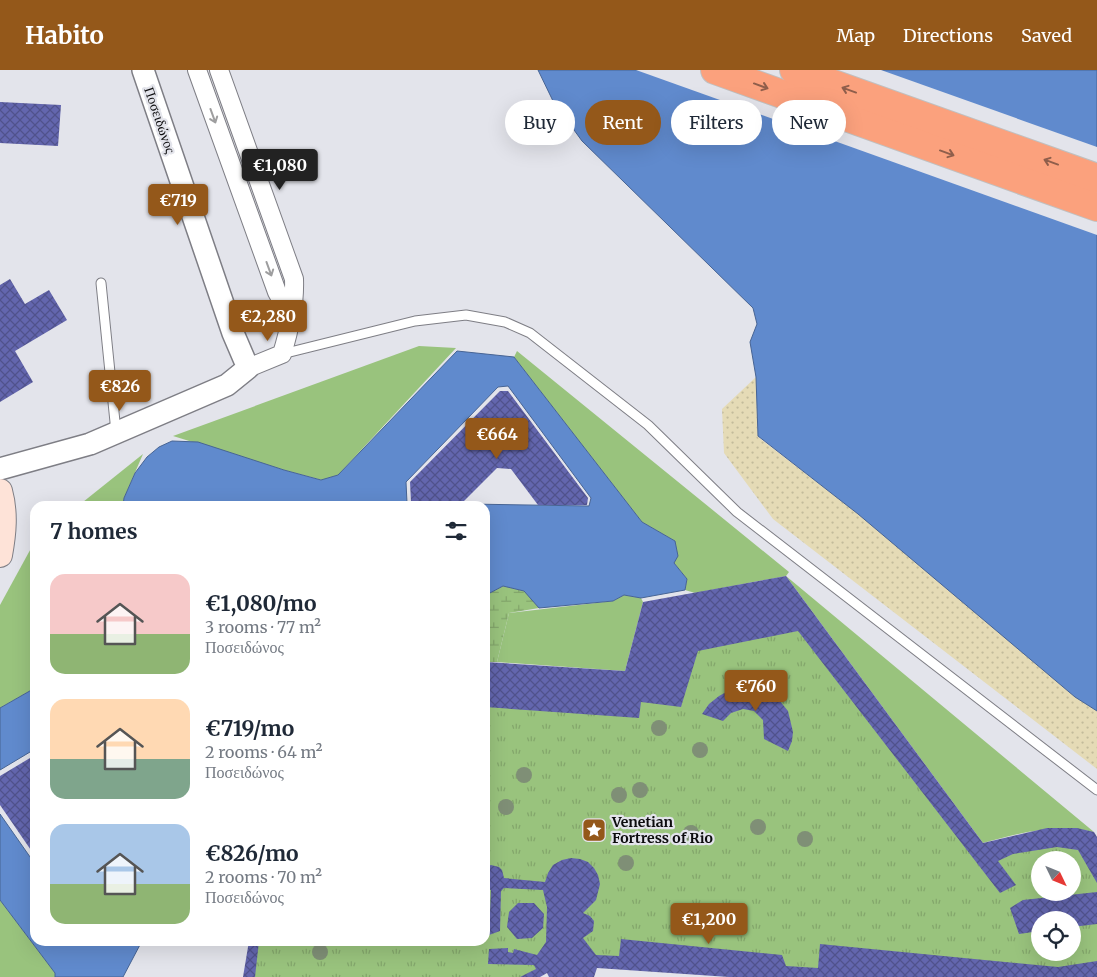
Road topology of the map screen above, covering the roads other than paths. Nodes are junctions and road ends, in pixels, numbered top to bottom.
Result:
1 (143, 70) edge
2 (197, 70) edge
3 (219, 70) edge
4 (715, 70) edge
5 (794, 70) edge
6 (1097, 178) edge
7 (1097, 207) edge
8 (101, 283) dead end
9 (291, 318) junction
10 (282, 354) junction
11 (248, 368) junction
12 (116, 433) junction
13 (0, 470) edge
14 (0, 491) edge
15 (0, 555) edge
16 (1097, 790) edge

1 - 11 street, Ποσειδώνος
2 -> 9 street
3 - 9 street
4 -> 7 highway
6 -> 5 highway
8 - 12 lane
9 - 10 street
10 - 11 street
10 - 16 lane
11 - 12 street
12 - 13 street
14 - 15 main road

